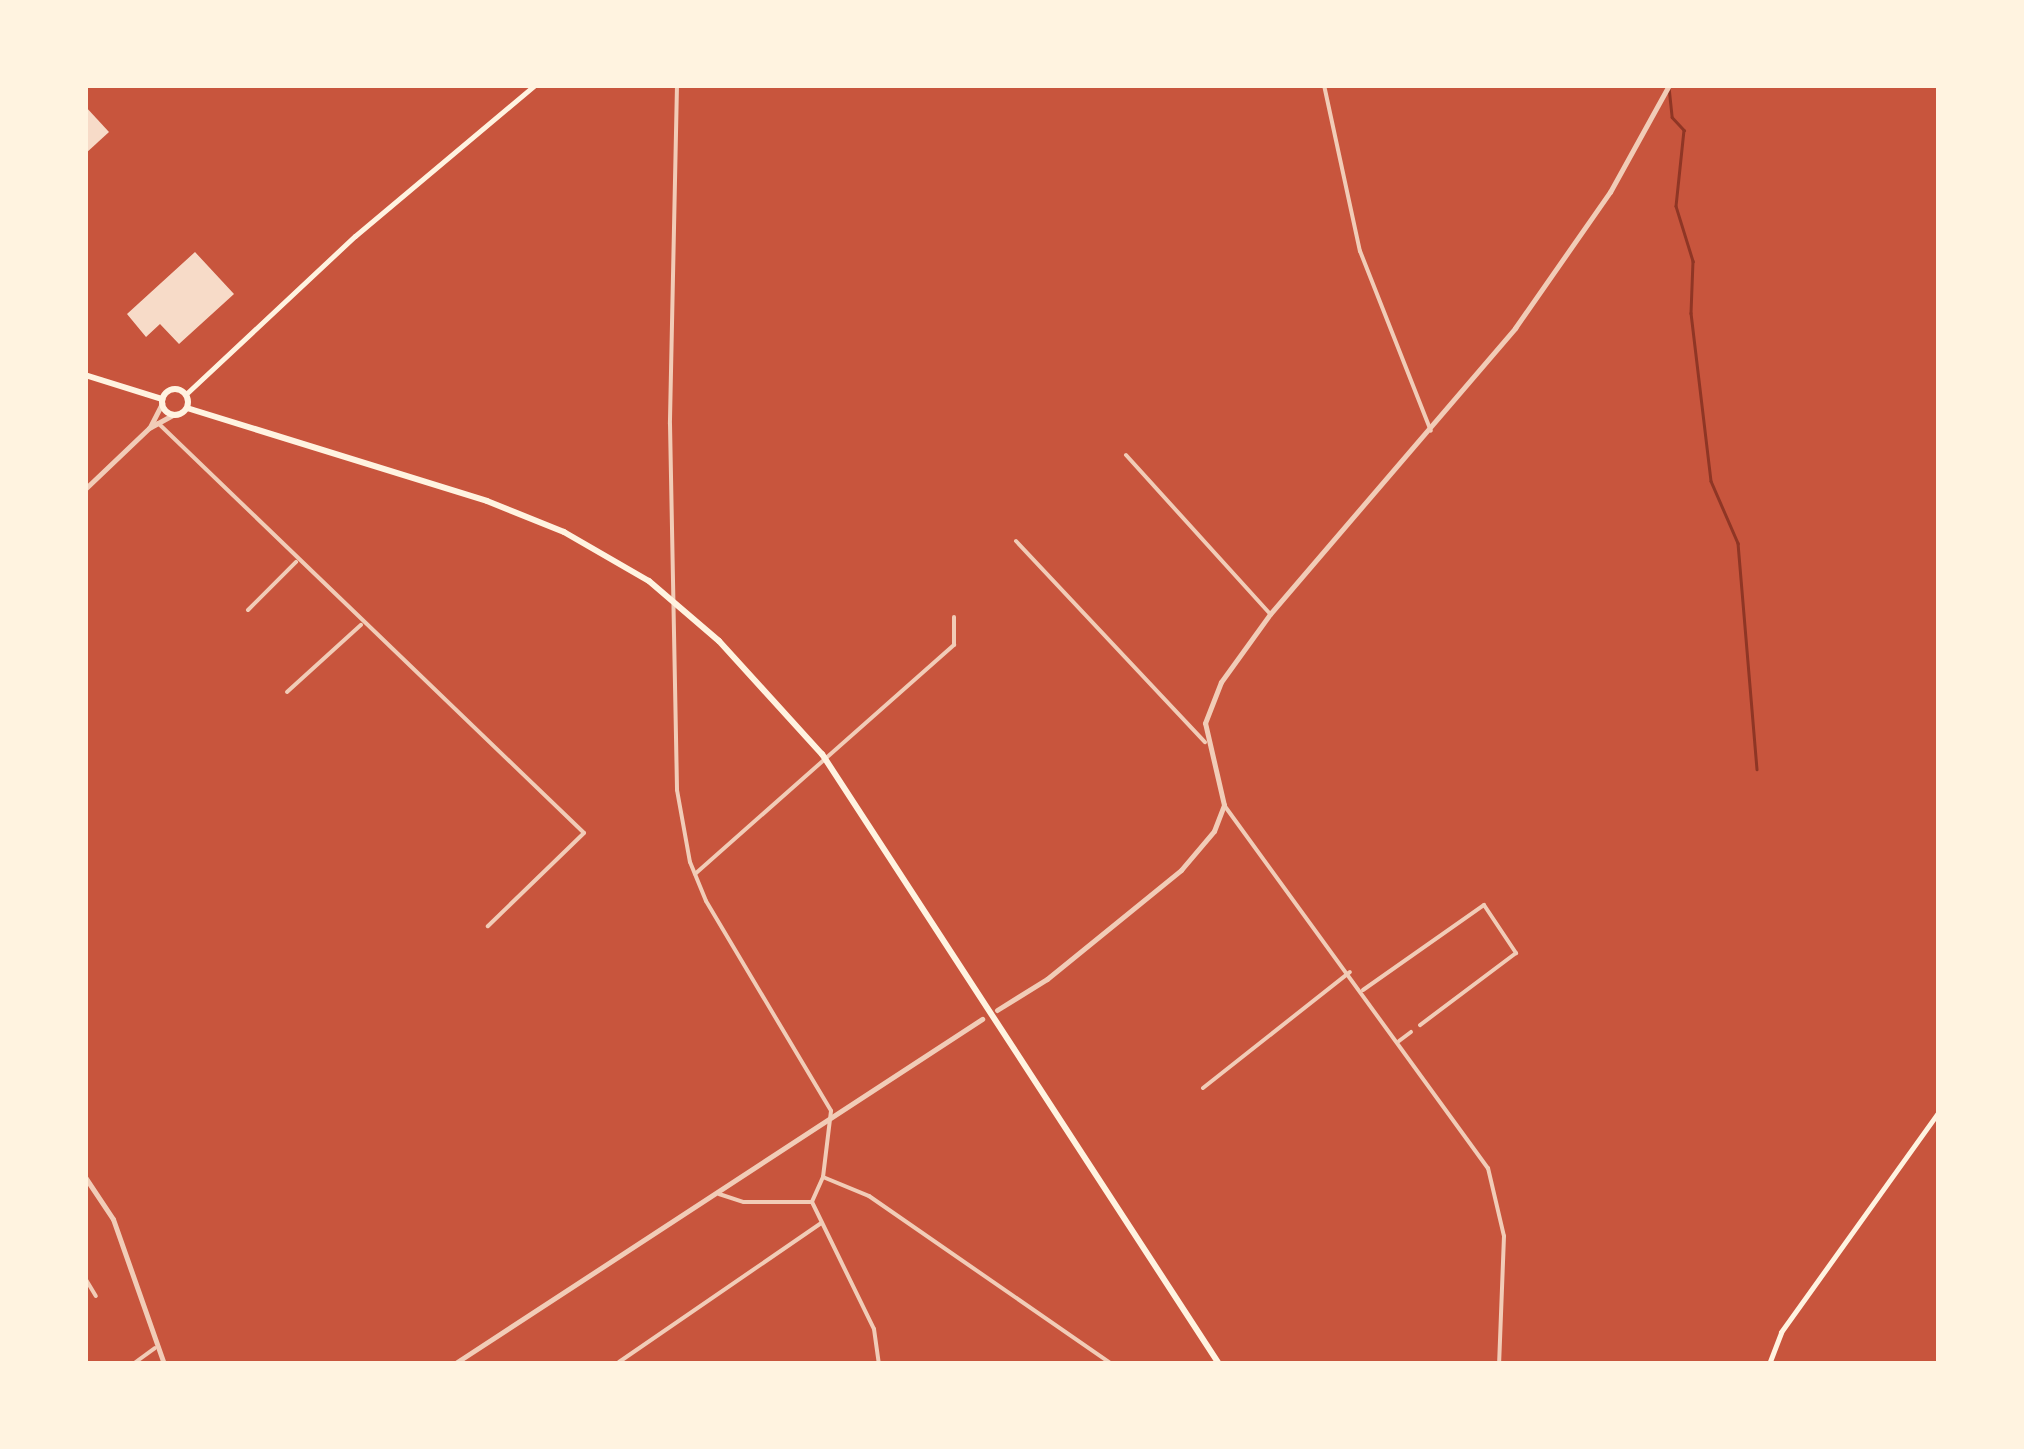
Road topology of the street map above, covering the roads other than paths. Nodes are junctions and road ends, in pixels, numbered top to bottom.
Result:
1 (535, 85) edge
2 (677, 85) edge
3 (1324, 85) edge
4 (1668, 85) edge
5 (85, 375) edge
6 (186, 394) junction
7 (162, 401) junction
8 (187, 408) junction
9 (174, 414) junction
10 (158, 423) junction
11 (150, 428) junction
12 (1430, 431) junction
13 (1126, 455) dead end
14 (85, 489) edge
15 (1016, 541) dead end
16 (296, 562) junction
17 (672, 600) junction
18 (248, 610) dead end
19 (1270, 614) junction
20 (954, 617) dead end
21 (361, 625) junction
22 (287, 692) dead end
23 (1205, 742) junction
24 (824, 758) junction
25 (1224, 805) junction
26 (695, 874) junction
27 (488, 926) dead end
28 (1350, 972) junction
29 (1363, 990) junction
30 (998, 1010) dead end
31 (982, 1019) dead end
32 (1420, 1026) dead end
33 (1411, 1032) dead end
34 (1399, 1041) junction
35 (1203, 1088) dead end
36 (1939, 1111) edge
37 (831, 1112) junction
38 (85, 1177) edge
39 (823, 1177) junction
40 (718, 1194) junction
41 (812, 1202) junction
42 (822, 1222) junction
43 (85, 1278) edge
44 (96, 1296) dead end
45 (155, 1348) junction
46 (619, 1362) edge
47 (133, 1364) edge
48 (164, 1364) edge
49 (454, 1364) edge
50 (879, 1364) edge
51 (1112, 1364) edge
52 (1219, 1364) edge
53 (1498, 1364) edge
54 (1769, 1364) edge

1 - 6 main road
2 - 17 street
3 - 12 street
4 - 12 street
5 - 7 main road
6 - 7 main road
6 - 8 main road
7 - 9 main road
7 - 11 street
8 - 9 main road
8 - 17 main road
9 - 10 street
10 - 11 street
10 - 16 street
11 - 14 street
12 - 19 street
13 - 19 street
15 - 23 street
16 - 18 street
16 - 21 street
17 - 24 main road
17 - 26 street
19 - 23 street
20 - 24 street
21 - 22 street
21 - 27 street
23 - 25 street
24 - 26 street
24 - 52 main road
25 - 28 street
25 - 30 street
26 - 37 street
28 - 29 street
28 - 35 street
29 - 32 street
29 - 34 street
31 - 37 street
33 - 34 street
34 - 53 street
36 - 54 main road
37 - 39 street
37 - 40 street
38 - 45 street
39 - 41 street
39 - 51 street
40 - 41 street
40 - 49 street
41 - 42 street
42 - 46 street
42 - 50 street
43 - 44 street
45 - 47 street
45 - 48 street

